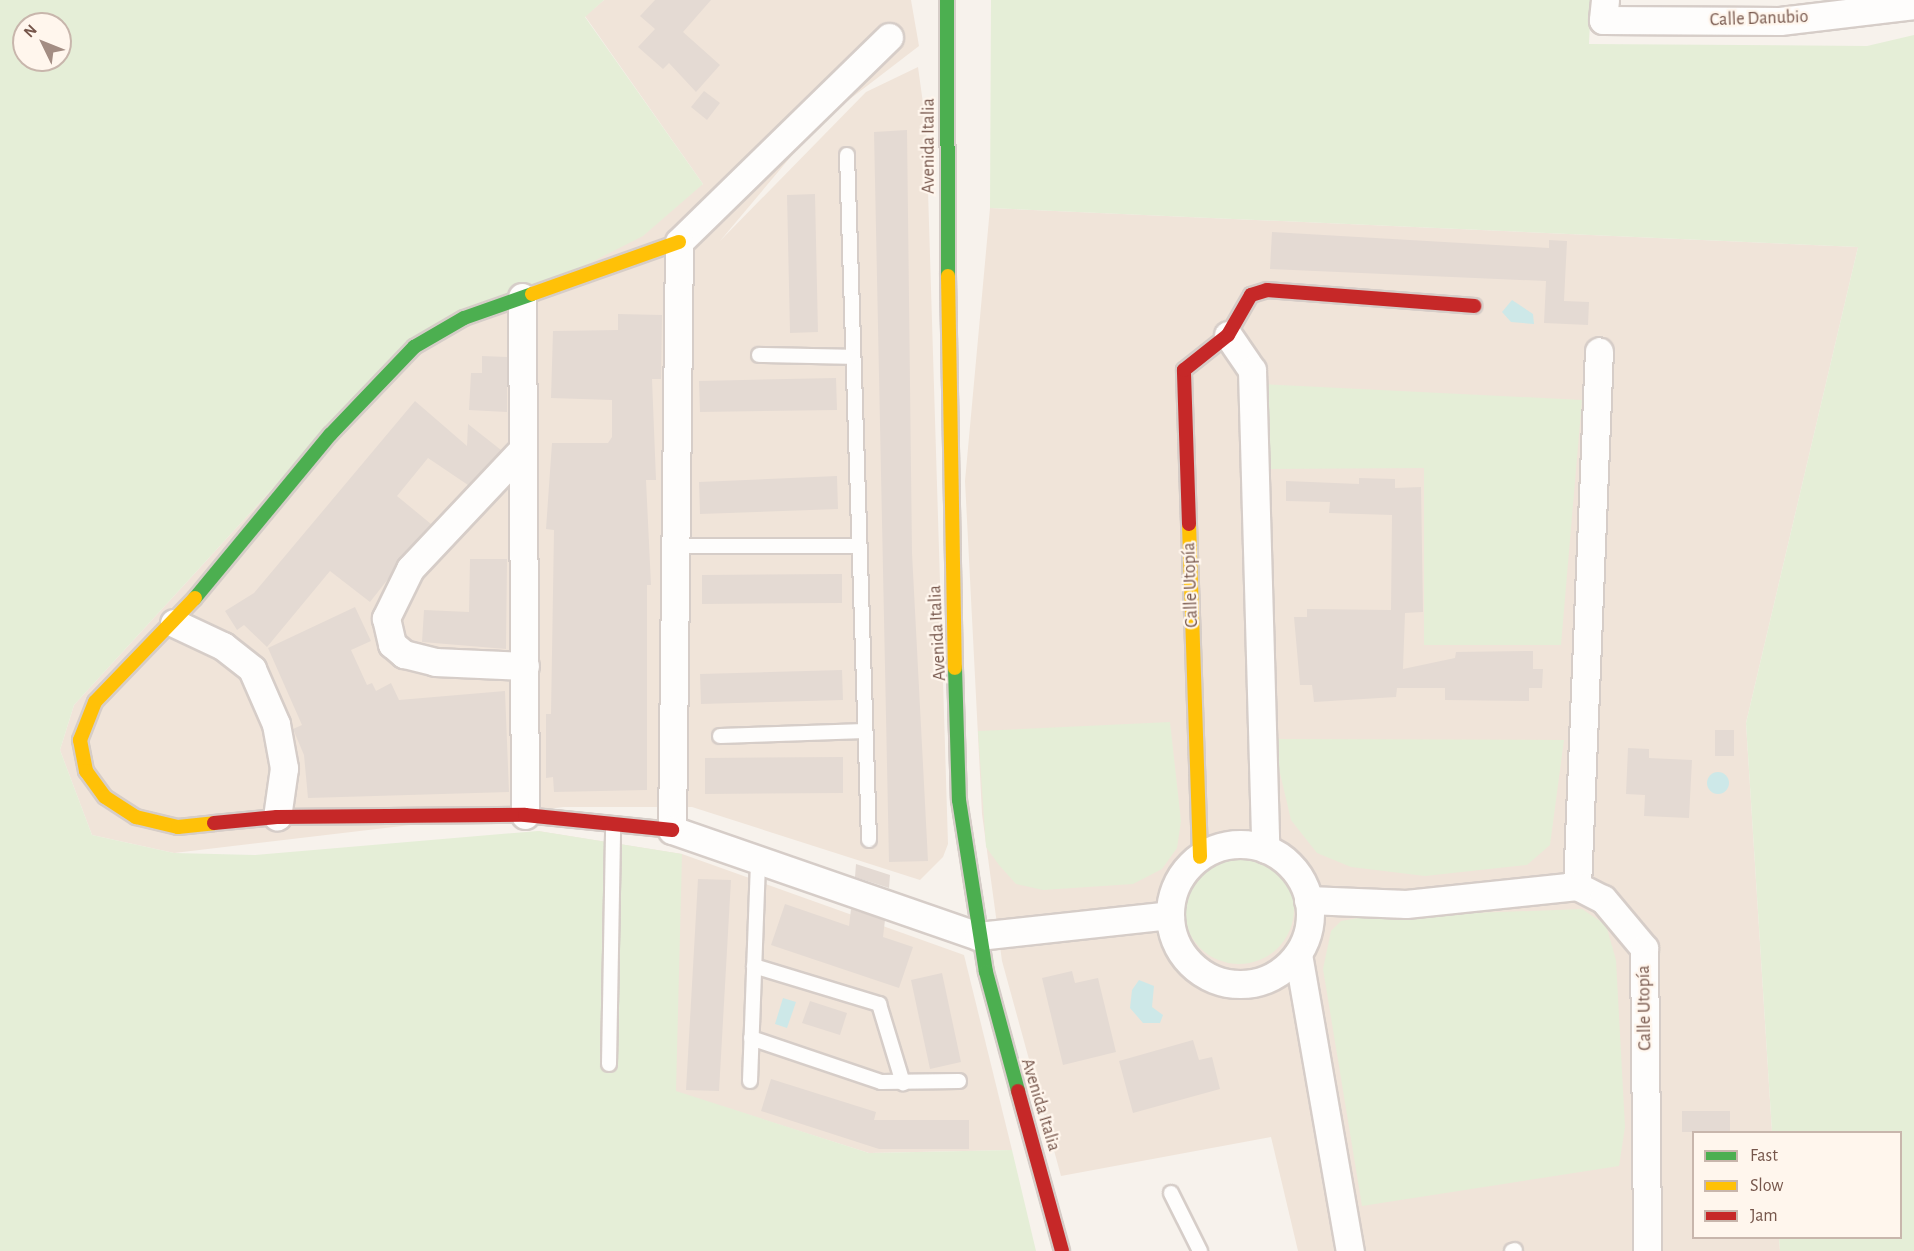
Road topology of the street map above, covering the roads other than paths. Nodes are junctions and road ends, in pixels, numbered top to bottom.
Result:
1 (947, 0) edge
2 (1914, 6) edge
3 (1604, 10) edge
4 (889, 37) dead end
5 (847, 155) dead end
6 (679, 242) junction
7 (522, 297) junction
8 (1474, 306) dead end
9 (1228, 335) junction
10 (1599, 351) dead end
11 (759, 355) dead end
12 (852, 357) junction
13 (522, 450) junction
14 (676, 546) junction
15 (857, 546) junction
16 (174, 623) junction
17 (525, 666) junction
18 (865, 731) junction
19 (720, 736) dead end
20 (525, 815) junction
21 (277, 816) junction
22 (613, 824) junction
23 (672, 830) junction
24 (869, 840) dead end
25 (1265, 849) junction
26 (1200, 857) junction
27 (758, 860) junction
28 (1577, 886) junction
29 (1308, 900) junction
30 (1170, 915) junction
31 (978, 936) junction
32 (1298, 954) junction
33 (754, 966) junction
34 (752, 1038) junction
35 (609, 1064) dead end
36 (750, 1081) dead end
37 (959, 1081) dead end
38 (903, 1083) junction
39 (1171, 1193) dead end
40 (1062, 1251) edge
41 (1200, 1251) edge
42 (1350, 1251) edge
43 (1647, 1251) edge

1 - 31 street, Avenida Italia
2 - 3 street, Calle Danubio
4 - 6 street
5 - 12 lane
6 - 7 street
6 - 14 street
7 - 13 street
7 - 16 street
8 - 9 street, Calle Utopía
9 - 25 street
9 - 26 street, Calle Utopía
10 - 28 street
11 - 12 lane
12 - 15 lane
13 - 17 street
13 - 17 street
14 - 15 lane
14 - 23 street
15 - 18 lane
16 - 21 street
16 - 21 street
17 - 20 street
18 - 19 lane
18 - 24 lane
20 - 21 street
20 - 22 street
22 - 23 street
22 - 35 lane
23 - 27 street
25 - 26 street
25 - 29 street
26 - 30 street
27 - 31 street
27 - 33 lane
28 - 29 street
28 - 43 street, Calle Utopía
29 - 32 street
30 - 31 street
30 - 32 street
31 - 40 street, Avenida Italia
32 - 42 street
33 - 34 lane
33 - 38 lane
34 - 36 lane
34 - 38 lane
37 - 38 lane
39 - 41 lane

